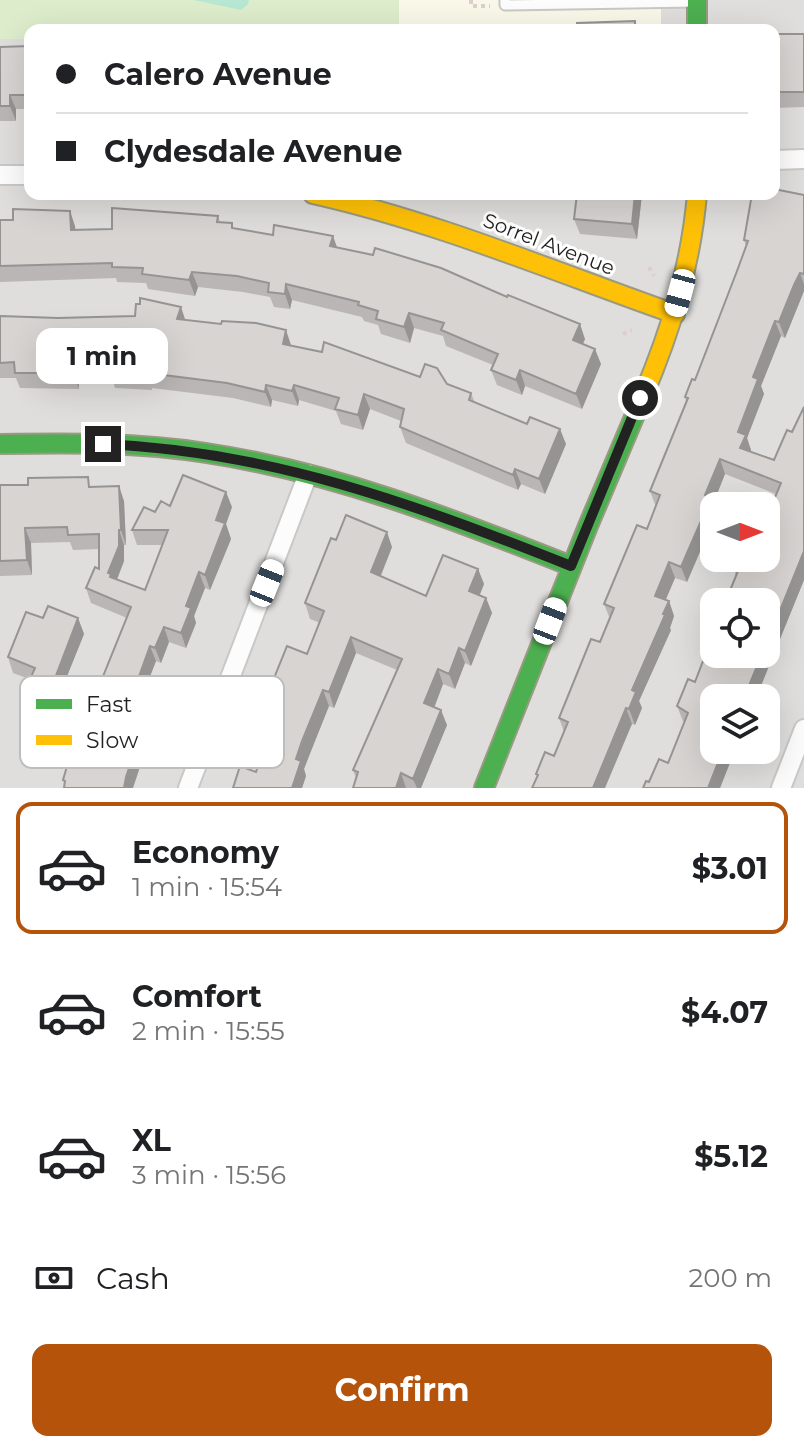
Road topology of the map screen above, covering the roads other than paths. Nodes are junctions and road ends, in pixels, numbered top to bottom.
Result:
1 (697, 1) edge
2 (505, 2) edge
3 (565, 2) edge
4 (697, 24) edge
5 (804, 159) edge
6 (780, 160) edge
7 (0, 175) edge
8 (24, 175) edge
9 (345, 200) edge
10 (697, 200) edge
11 (675, 314) junction
12 (0, 444) edge
13 (308, 474) junction
14 (571, 566) junction
15 (231, 676) edge
16 (804, 729) edge
17 (196, 768) edge
18 (188, 788) edge
19 (484, 788) edge
20 (781, 788) edge

1 - 3 lane
1 - 4 street
2 - 3 lane
5 - 6 street
7 - 8 street
9 - 11 street, Sorrel Avenue
10 - 11 street
11 - 14 street
12 - 13 street
13 - 14 street
13 - 15 street
14 - 19 street
16 - 20 street
17 - 18 street

